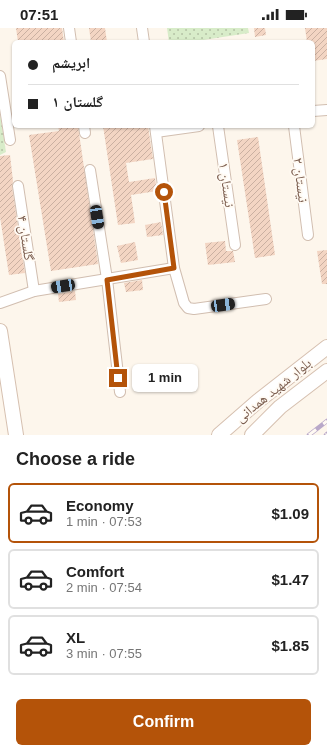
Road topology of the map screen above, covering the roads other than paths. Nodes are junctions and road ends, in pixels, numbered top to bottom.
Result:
1 (69, 28) edge
2 (142, 28) edge
3 (71, 40) edge
4 (144, 40) edge
5 (0, 76) edge
6 (327, 110) edge
7 (315, 111) edge
8 (170, 128) edge
9 (218, 128) edge
10 (294, 128) edge
11 (156, 129) edge
12 (10, 140) dead end
13 (90, 170) dead end
14 (18, 186) dead end
15 (308, 235) dead end
16 (235, 245) dead end
17 (174, 268) junction
18 (107, 280) junction
19 (34, 291) junction
20 (266, 299) dead end
21 (0, 302) edge
22 (0, 331) edge
23 (327, 347) edge
24 (327, 371) edge
25 (287, 378) junction
26 (120, 392) dead end
27 (299, 393) junction
28 (16, 435) edge
29 (220, 435) edge
30 (252, 435) edge

1 - 3 street
2 - 4 street
5 - 12 street
6 - 7 street
8 - 11 street
9 - 16 street, نیستان ۱
10 - 15 street, نیستان ۲
11 - 17 street
13 - 18 street
14 - 19 street, گلستان ۴
17 - 18 street
17 - 20 street
18 - 19 street
18 - 26 street
19 - 21 street
22 - 28 main road
23 - 25 main road, بلوار شهید همدانی
24 - 27 main road, بلوار شهید همدانی
25 - 27 main road
25 - 29 main road, بلوار شهید همدانی
27 - 30 main road, بلوار شهید همدانی

